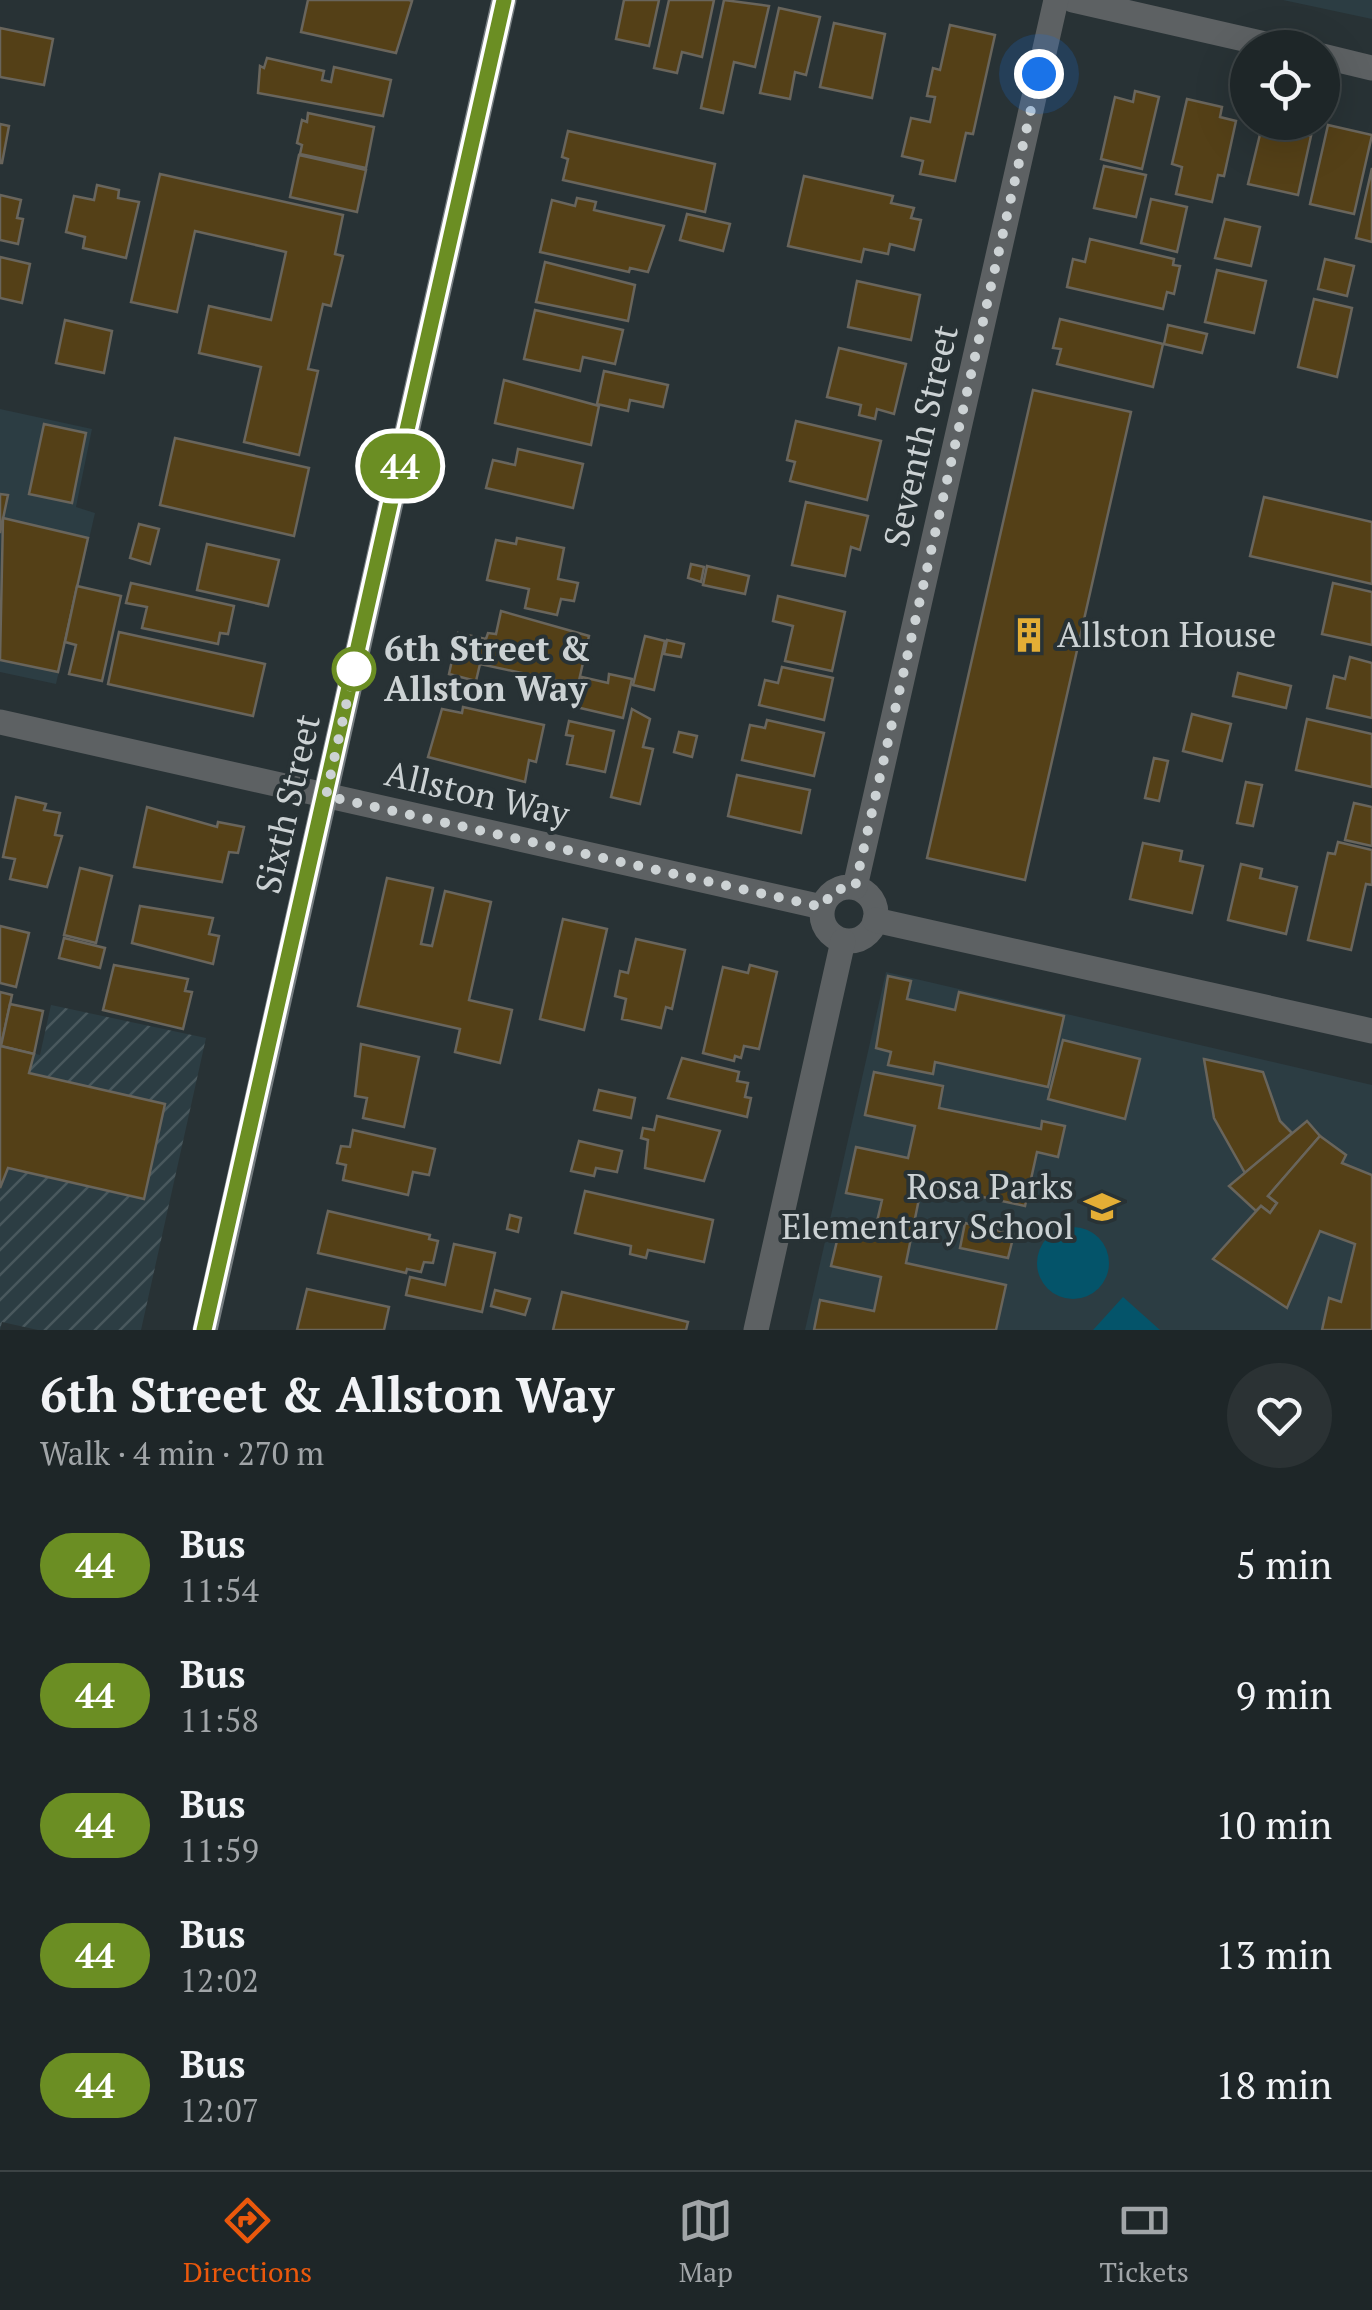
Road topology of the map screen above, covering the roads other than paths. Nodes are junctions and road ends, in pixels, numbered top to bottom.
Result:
1 (504, 0) edge
2 (1056, 0) edge
3 (1074, 0) edge
4 (1230, 36) edge
5 (1340, 60) edge
6 (1372, 68) edge
7 (0, 722) edge
8 (326, 796) junction
9 (855, 887) junction
10 (822, 907) junction
11 (875, 920) junction
12 (843, 941) junction
13 (1372, 1032) edge
14 (204, 1330) edge
15 (756, 1330) edge

1 - 8 street, Sixth Street
2 - 9 street, Seventh Street
3 - 4 street
5 - 6 street
7 - 8 street, Allston Way
8 - 10 street, Allston Way
8 - 14 street, Sixth Street
9 - 10 street
9 - 11 street
10 - 12 street
11 - 12 street
11 - 13 street
12 - 15 street

